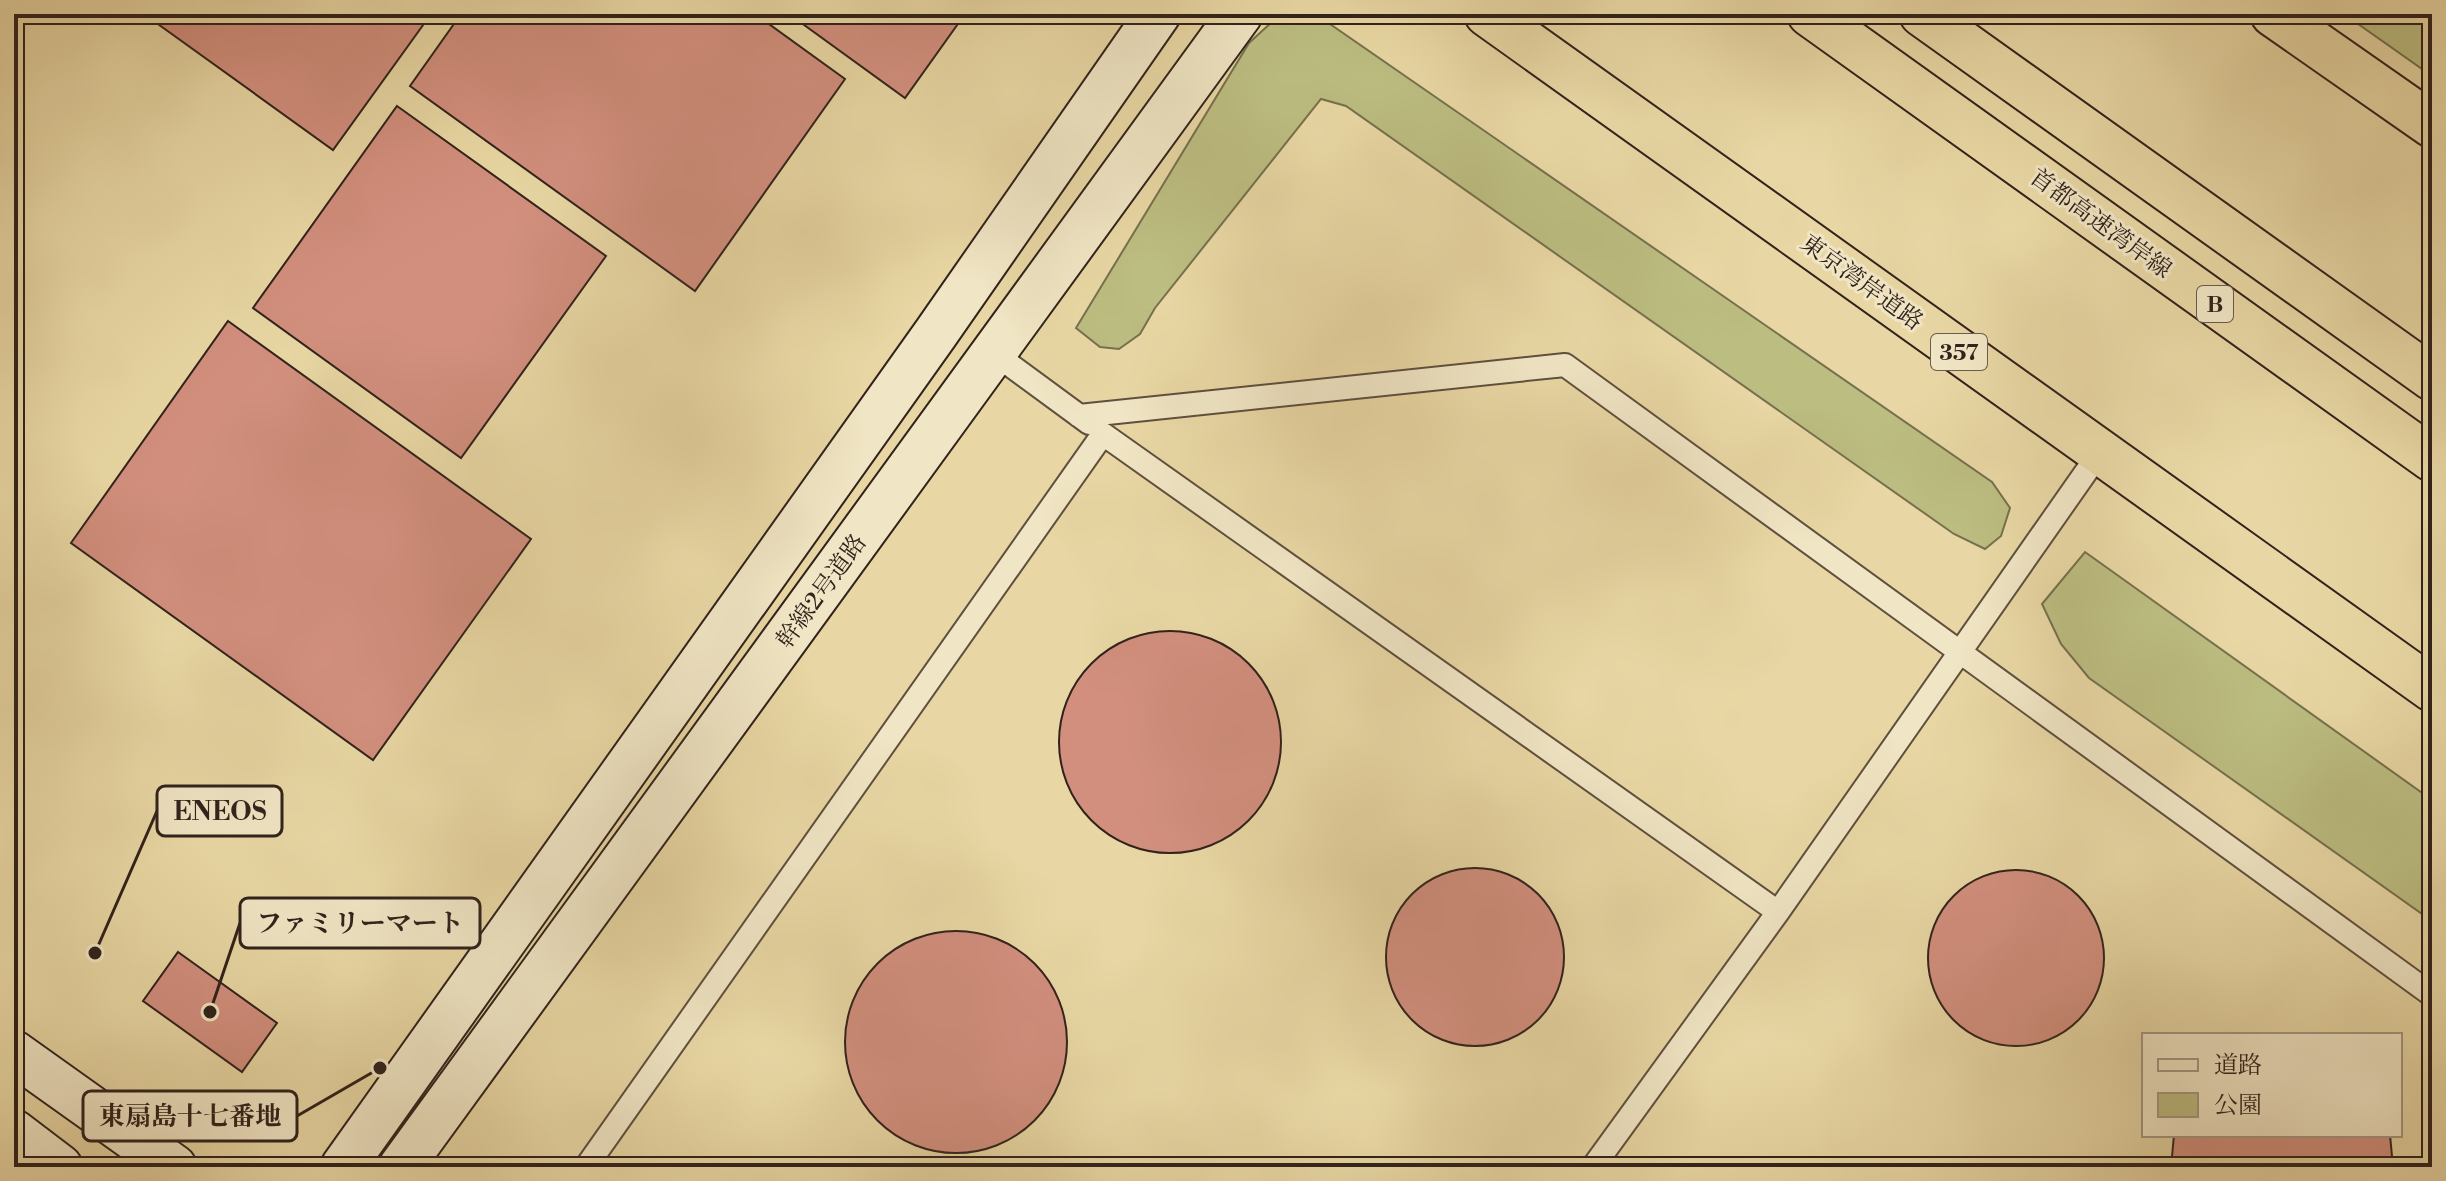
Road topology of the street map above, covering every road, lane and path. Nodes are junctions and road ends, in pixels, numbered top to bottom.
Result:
1 (1158, 14) edge
2 (1240, 14) edge
3 (1487, 14) edge
4 (1810, 14) edge
5 (1922, 14) edge
6 (2273, 14) edge
7 (2432, 125) edge
8 (995, 354) junction
9 (2432, 378) edge
10 (1079, 416) junction
11 (1103, 434) junction
12 (2100, 452) junction
13 (2432, 459) edge
14 (1959, 654) junction
15 (2432, 689) edge
16 (1778, 912) junction
17 (2432, 995) edge
18 (14, 1053) edge
19 (14, 1132) edge
20 (60, 1167) edge
21 (174, 1167) edge
22 (343, 1167) edge
23 (401, 1167) edge
24 (586, 1167) edge
25 (1593, 1167) edge

1 - 22 street
2 - 8 street, 幹線2号道路
3 - 12 highway, 東京湾岸道路 / 357
4 - 13 highway, 首都高速湾岸線 / B
5 - 9 highway
6 - 7 highway
8 - 10 lane
8 - 23 street, 幹線2号道路
10 - 11 lane
10 - 14 lane
11 - 16 lane
11 - 24 lane
12 - 14 lane
12 - 15 highway, 東京湾岸道路 / 357
14 - 16 lane
14 - 17 lane
16 - 25 lane
18 - 21 street
19 - 20 street

